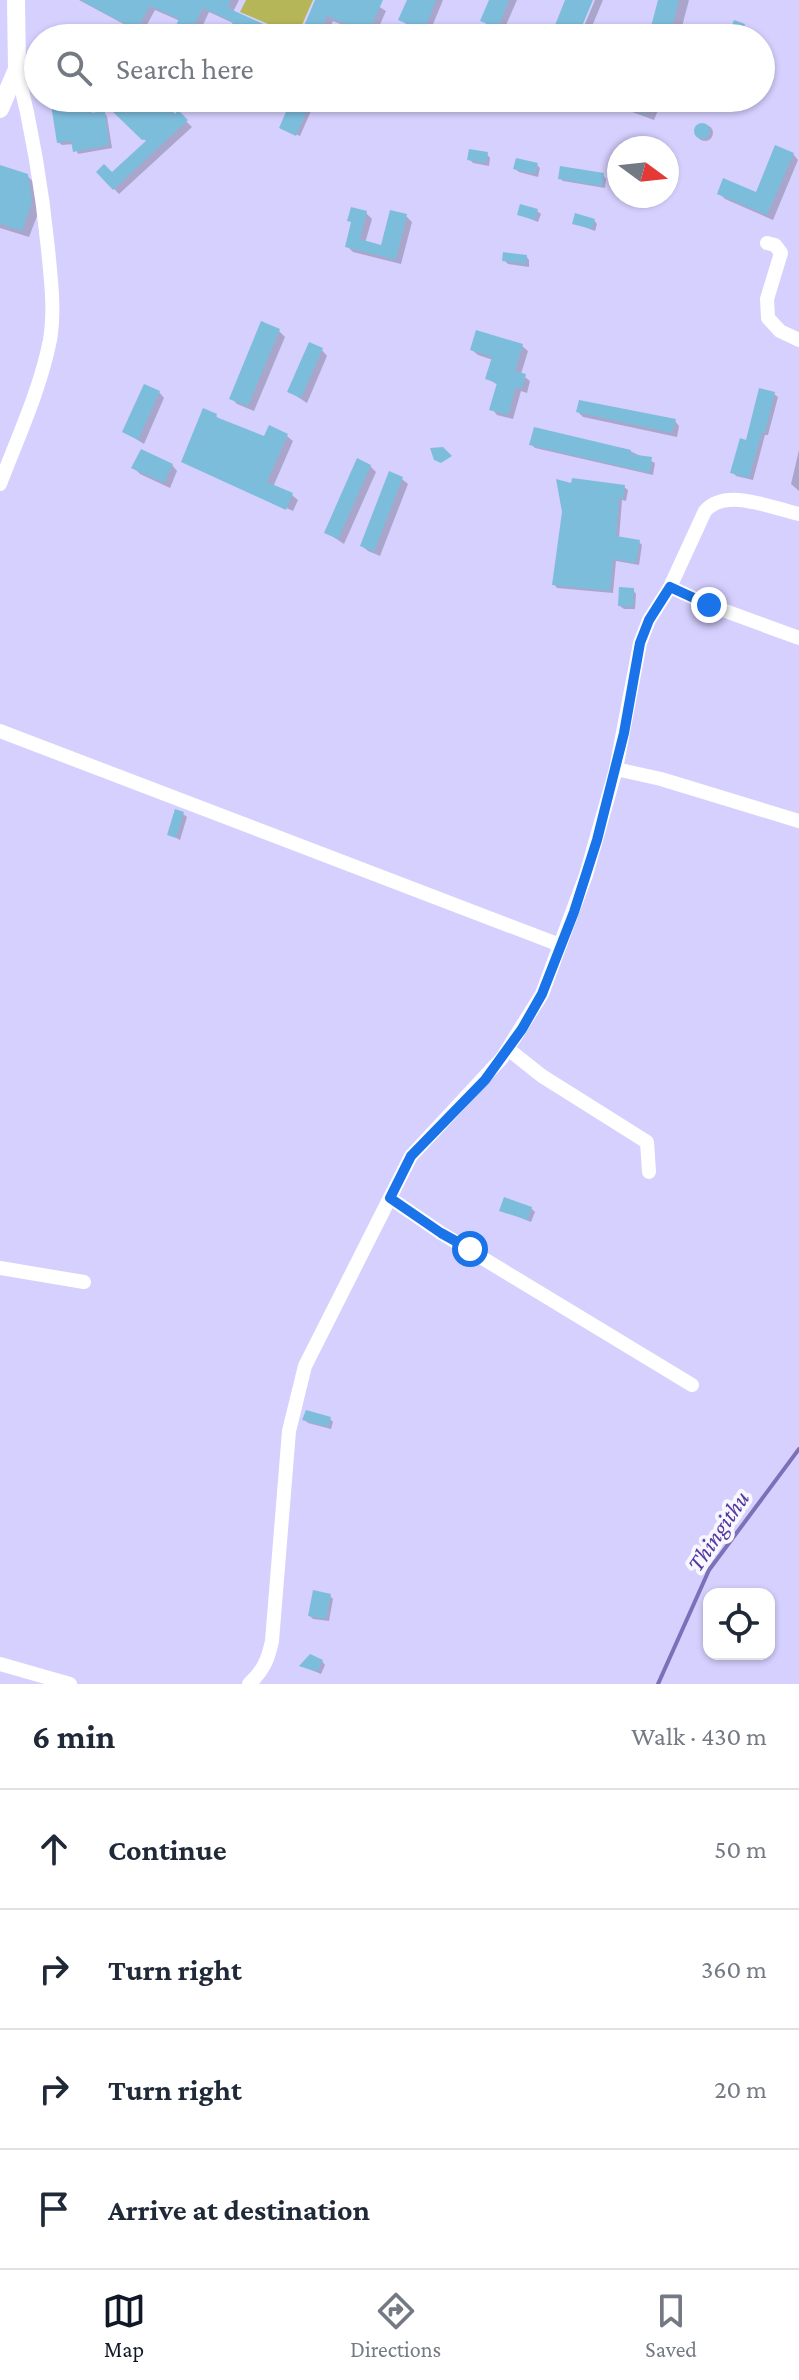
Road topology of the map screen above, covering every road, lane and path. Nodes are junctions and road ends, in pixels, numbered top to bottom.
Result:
1 (16, 0) edge
2 (17, 69) junction
3 (24, 101) edge
4 (0, 109) edge
5 (26, 112) edge
6 (767, 243) dead end
7 (799, 340) edge
8 (0, 484) edge
9 (799, 514) edge
10 (670, 587) junction
11 (799, 638) edge
12 (0, 731) edge
13 (616, 769) junction
14 (799, 821) edge
15 (560, 945) junction
16 (508, 1049) junction
17 (649, 1172) dead end
18 (390, 1198) junction
19 (0, 1268) edge
20 (84, 1282) dead end
21 (692, 1385) dead end
22 (0, 1664) edge
23 (70, 1684) edge
24 (249, 1684) edge

1 - 2 main road
2 - 3 street
2 - 4 main road
5 - 8 street
6 - 7 street
9 - 10 street
10 - 11 street
10 - 13 street
12 - 15 street
13 - 14 street
13 - 15 street
15 - 16 street
16 - 17 street
16 - 18 street
18 - 21 street
18 - 24 street
19 - 20 street
22 - 23 street

